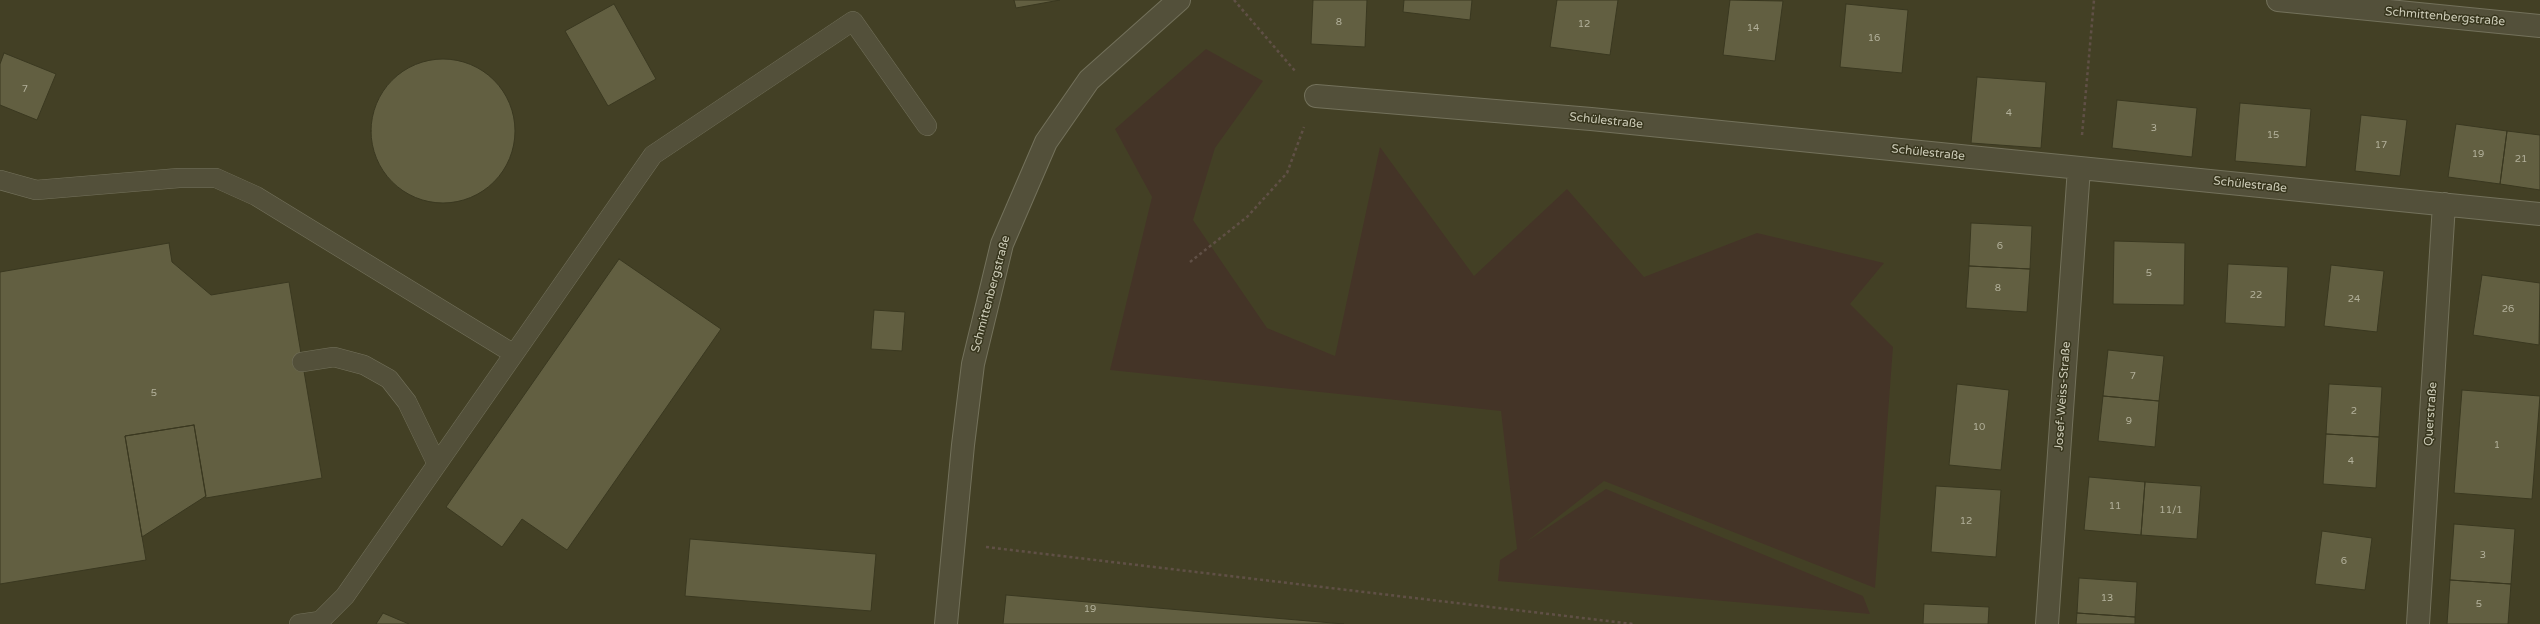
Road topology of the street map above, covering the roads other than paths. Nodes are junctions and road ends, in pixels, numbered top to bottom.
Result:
1 (1179, 0) edge
2 (2278, 0) edge
3 (2540, 26) edge
4 (1316, 96) road end
5 (927, 126) dead end
6 (2079, 168) junction
7 (0, 180) edge
8 (2444, 204) junction
9 (2540, 214) edge
10 (514, 354) junction
11 (302, 362) dead end
12 (438, 464) junction
13 (319, 622) edge
14 (299, 624) edge
15 (946, 624) edge
16 (2048, 624) edge
17 (2418, 624) edge

1 - 15 street, Schmittenbergstraße
2 - 3 street, Schmittenbergstraße
4 - 6 street, Schülestraße
5 - 10 lane
6 - 8 street, Schülestraße
6 - 16 street, Josef-Weiss-Straße
7 - 10 lane
8 - 9 street, Schülestraße
8 - 17 street, Querstraße
10 - 12 lane
11 - 12 lane
12 - 13 lane
13 - 14 lane

